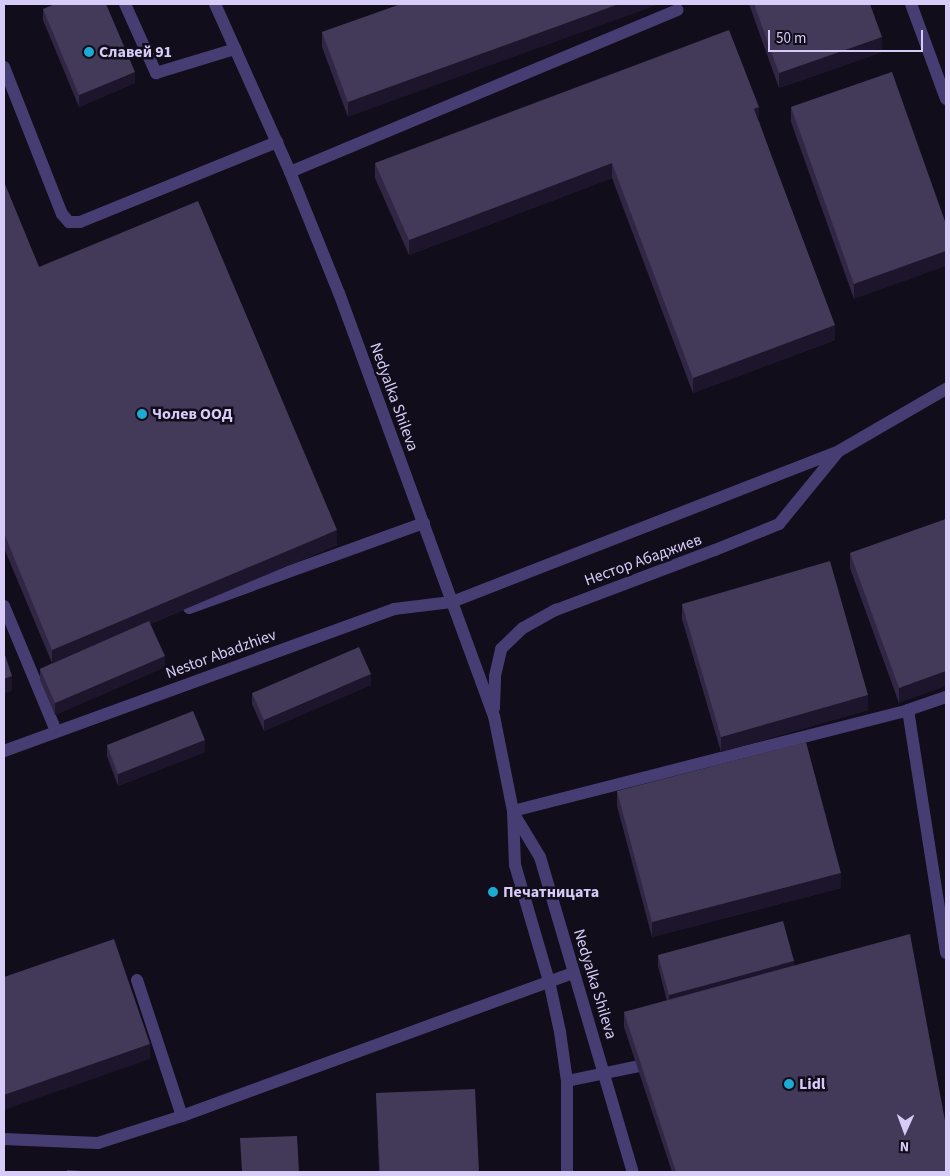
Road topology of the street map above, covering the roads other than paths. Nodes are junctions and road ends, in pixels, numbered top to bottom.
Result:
1 (125, 4) edge
2 (215, 4) edge
3 (911, 4) edge
4 (677, 10) dead end
5 (235, 49) junction
6 (4, 67) edge
7 (946, 99) edge
8 (277, 142) junction
9 (290, 172) junction
10 (946, 390) edge
11 (839, 451) junction
12 (424, 523) junction
13 (452, 602) junction
14 (4, 606) edge
15 (189, 608) edge
16 (946, 697) edge
17 (908, 710) junction
18 (494, 716) junction
19 (56, 731) junction
20 (4, 751) edge
21 (513, 811) junction
22 (946, 953) edge
23 (573, 973) junction
24 (137, 980) dead end
25 (549, 981) junction
26 (670, 1059) edge
27 (606, 1074) junction
28 (567, 1081) junction
29 (182, 1116) junction
30 (4, 1139) edge
31 (567, 1172) edge
32 (633, 1172) edge

1 - 5 street
2 - 5 street, Nedyalka Shileva
3 - 7 street
4 - 9 street
5 - 8 street, Nedyalka Shileva
6 - 8 street
8 - 9 street, Nedyalka Shileva
9 - 12 street, Nedyalka Shileva
10 - 11 street, Нестор Абаджиев
11 - 13 street, Нестор Абаджиев
11 - 18 street, Нестор Абаджиев
12 - 13 street, Nedyalka Shileva
12 - 15 street
13 - 18 street, Nedyalka Shileva
13 - 19 street, Nestor Abadzhiev
14 - 19 street
16 - 17 street
17 - 21 street
17 - 22 street
18 - 21 street, Nedyalka Shileva
19 - 20 street, Nestor Abadzhiev
21 - 23 street, Nedyalka Shileva
21 - 25 street, Nedyalka Shileva
23 - 25 street
23 - 27 street, Nedyalka Shileva
24 - 29 street
25 - 28 street, Nedyalka Shileva
25 - 29 street
26 - 27 street
27 - 28 street
27 - 32 street, Nedyalka Shileva
28 - 31 street, Nedyalka Shileva
29 - 30 street

